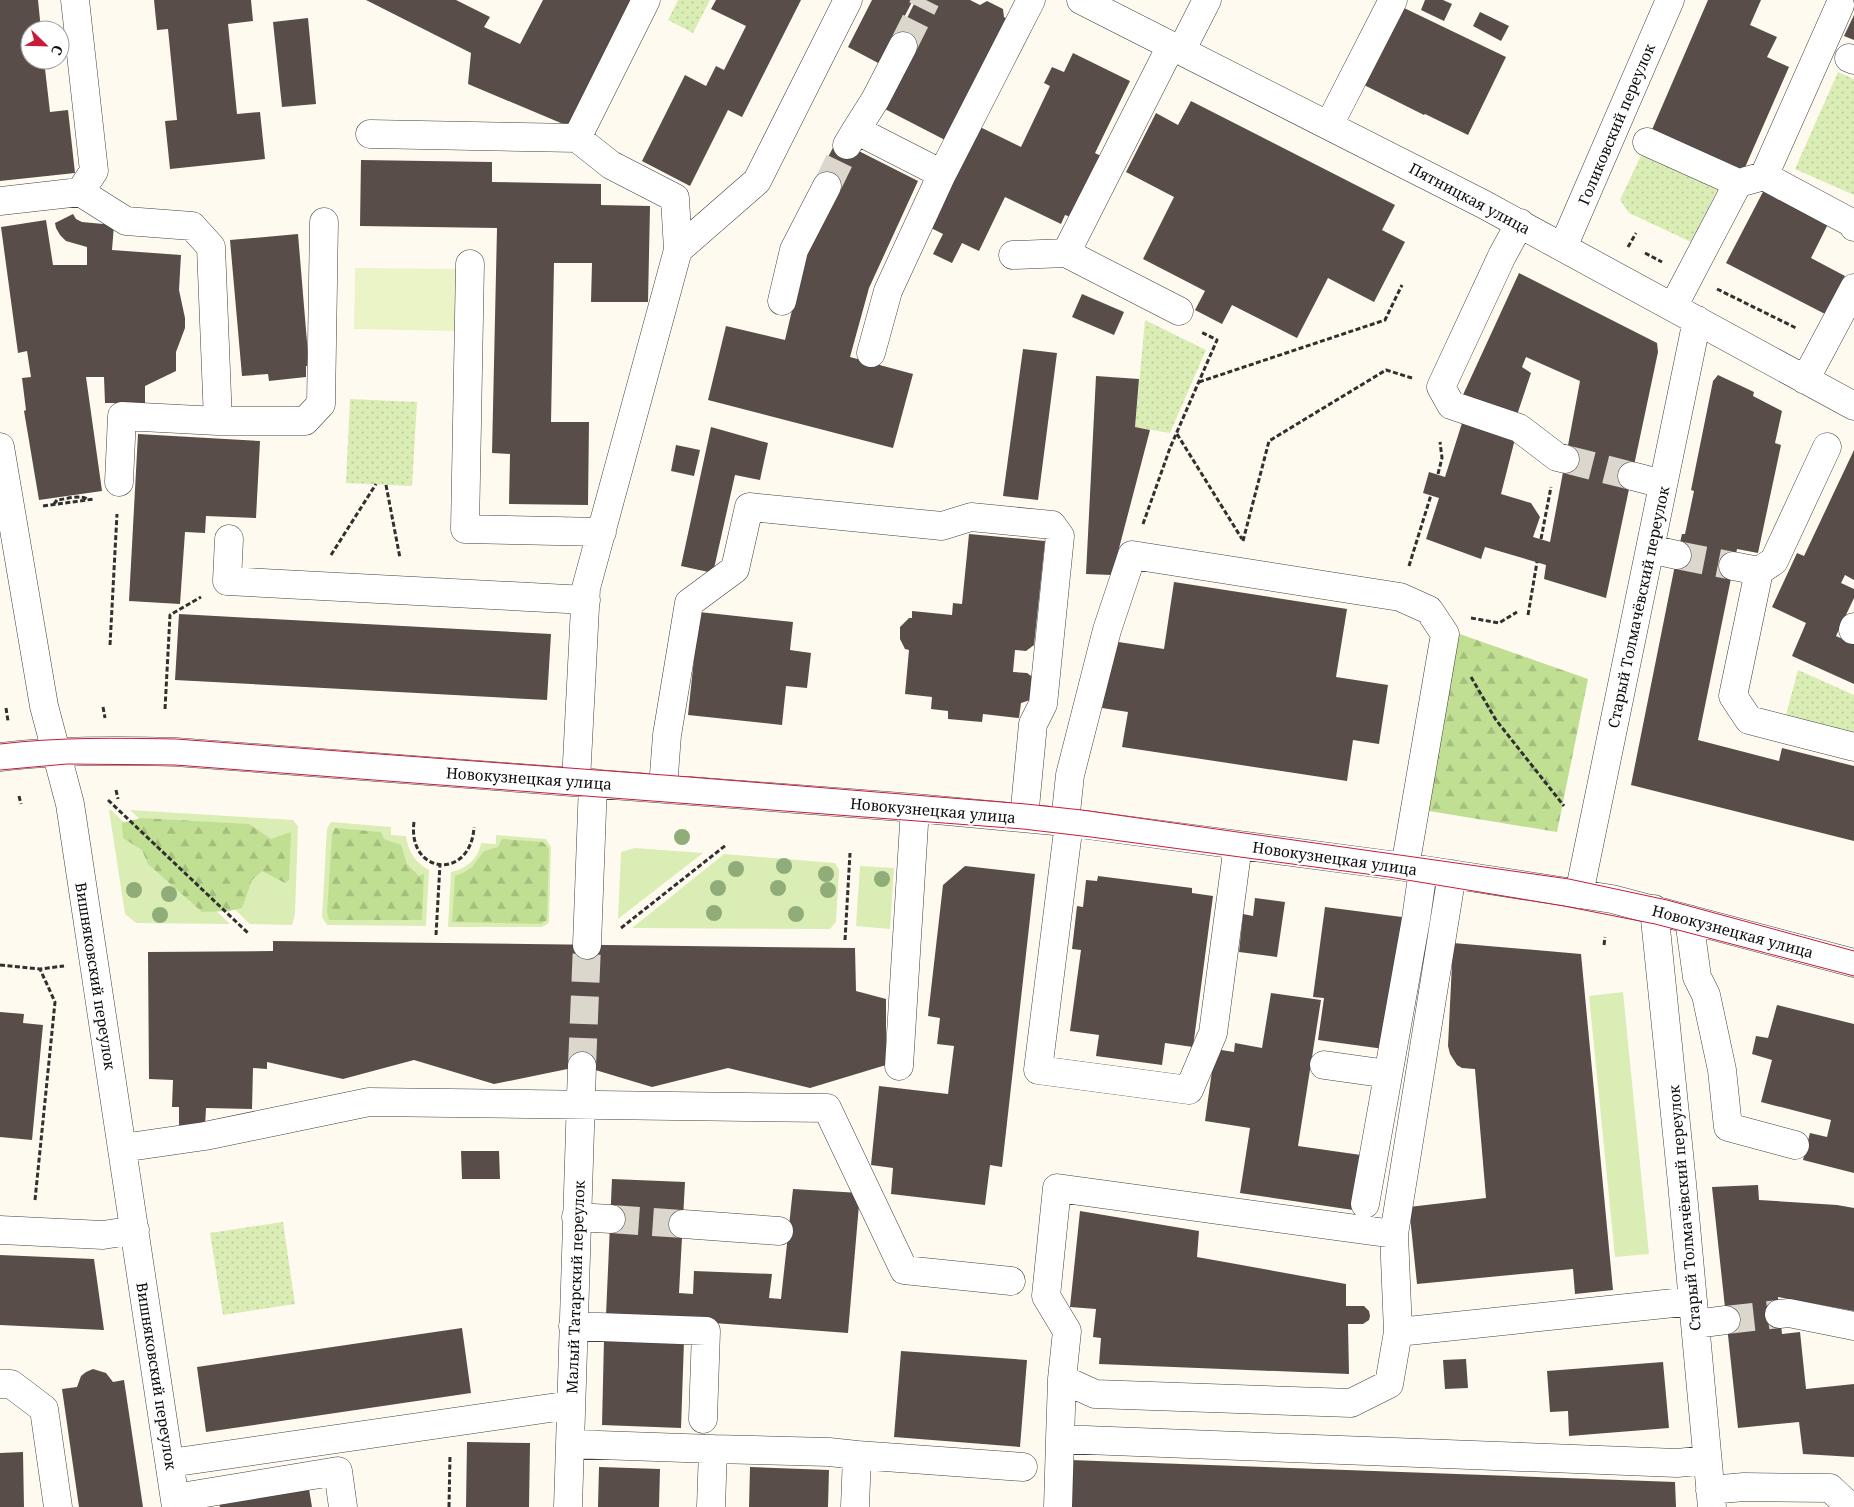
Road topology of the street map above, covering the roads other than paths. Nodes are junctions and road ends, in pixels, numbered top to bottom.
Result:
1 (75, 0) edge
2 (646, 0) edge
3 (848, 0) edge
4 (1031, 0) edge
5 (1082, 0) edge
6 (1207, 0) edge
7 (1392, 0) edge
8 (1670, 0) edge
9 (1840, 5) dead end
10 (903, 46) tunnel mouth
11 (1176, 48) junction
12 (1329, 125) junction
13 (370, 134) dead end
14 (577, 138) junction
15 (1647, 142) dead end
16 (942, 174) junction
17 (1764, 176) junction
18 (1738, 183) junction
19 (827, 186) tunnel mouth
20 (80, 192) junction
21 (0, 201) edge
22 (324, 222) dead end
23 (1520, 224) junction
24 (1854, 227) edge
25 (1563, 247) junction
26 (678, 250) junction
27 (1066, 253) junction
28 (1013, 255) dead end
29 (470, 264) dead end
30 (1854, 288) edge
31 (782, 301) dead end
32 (1673, 307) junction
33 (1179, 311) road end
34 (1697, 320) junction
35 (872, 353) dead end
36 (1805, 380) junction
37 (1854, 406) edge
38 (218, 421) junction
39 (1827, 447) dead end
40 (0, 448) edge
41 (1561, 458) tunnel mouth
42 (1632, 476) tunnel mouth
43 (1663, 484) junction
44 (118, 489) road end
45 (602, 532) junction
46 (229, 539) dead end
47 (1650, 549) junction
48 (1678, 555) tunnel mouth
49 (586, 600) junction
50 (1854, 747) edge
51 (57, 752) junction
52 (0, 757) edge
53 (584, 782) junction
54 (663, 788) junction
55 (915, 808) junction
56 (1024, 818) junction
57 (1067, 822) junction
58 (1238, 845) junction
59 (1414, 869) junction
60 (1452, 874) junction
61 (1579, 894) junction
62 (1654, 910) junction
63 (1689, 919) junction
64 (587, 945) tunnel mouth
65 (1854, 963) edge
66 (582, 1066) tunnel mouth
67 (899, 1066) dead end
68 (1324, 1066) dead end
69 (1388, 1074) junction
70 (580, 1104) junction
71 (1795, 1144) dead end
72 (122, 1148) junction
73 (1365, 1204) dead end
74 (576, 1217) junction
75 (611, 1219) tunnel mouth
76 (683, 1224) tunnel mouth
77 (0, 1230) edge
78 (135, 1230) junction
79 (778, 1231) dead end
80 (1394, 1234) junction
81 (1011, 1281) dead end
82 (1694, 1312) junction
83 (1780, 1314) tunnel mouth
84 (1726, 1320) tunnel mouth
85 (573, 1326) junction
86 (1854, 1326) edge
87 (1398, 1332) junction
88 (1062, 1379) junction
89 (0, 1384) edge
90 (571, 1405) junction
91 (703, 1419) dead end
92 (1060, 1439) junction
93 (333, 1440) junction
94 (570, 1444) junction
95 (713, 1448) junction
96 (857, 1455) junction
97 (1707, 1460) junction
98 (170, 1463) junction
99 (1023, 1467) dead end
100 (338, 1472) junction
101 (1711, 1499) edge
102 (175, 1502) edge
103 (58, 1507) edge
104 (343, 1507) edge
105 (568, 1507) edge
106 (711, 1507) edge
107 (855, 1507) edge
108 (1058, 1507) edge
109 (1847, 1507) edge

1 - 20 street
2 - 14 street
3 - 26 street
4 - 16 street
5 - 11 street, Пятницкая улица
6 - 11 street
7 - 12 street
8 - 25 street, Голиковский переулок
9 - 17 street
10 - 16 street
11 - 12 street, Пятницкая улица
11 - 27 street
12 - 23 street, Пятницкая улица
13 - 14 street
14 - 26 street
15 - 18 street
16 - 35 street
17 - 18 street
17 - 24 street
18 - 32 street
19 - 31 street
20 - 21 street
20 - 38 street
22 - 38 street
23 - 25 street, Пятницкая улица
23 - 41 street
25 - 32 street, Пятницкая улица
26 - 45 street
27 - 28 street
27 - 33 street
29 - 45 street
30 - 36 street
32 - 34 street, Пятницкая улица
34 - 36 street, Пятницкая улица
34 - 43 street, Старый Толмачёвский переулок
36 - 37 street, Пятницкая улица
38 - 44 street
39 - 50 street
40 - 51 street, Вишняковский переулок
42 - 43 street
43 - 47 street, Старый Толмачёвский переулок
45 - 49 street
46 - 49 street
47 - 48 street
47 - 61 street, Старый Толмачёвский переулок
49 - 53 street
51 - 52 street, Новокузнецкая улица
51 - 53 street, Новокузнецкая улица
51 - 72 street, Вишняковский переулок
53 - 54 street, Новокузнецкая улица
53 - 64 street
54 - 55 street, Новокузнецкая улица
54 - 56 street
55 - 56 street, Новокузнецкая улица
55 - 67 street
56 - 57 street, Новокузнецкая улица
57 - 58 street, Новокузнецкая улица
57 - 58 street
57 - 59 street
58 - 59 street, Новокузнецкая улица
59 - 60 street, Новокузнецкая улица
59 - 69 street
60 - 61 street, Новокузнецкая улица
60 - 80 street
61 - 62 street, Новокузнецкая улица
62 - 63 street, Новокузнецкая улица
62 - 82 street, Старый Толмачёвский переулок
63 - 65 street, Новокузнецкая улица
63 - 71 street
66 - 70 street, Малый Татарский переулок
68 - 69 street
69 - 73 street
70 - 72 street
70 - 74 street, Малый Татарский переулок
70 - 81 street
72 - 78 street, Вишняковский переулок
74 - 75 street
74 - 85 street, Малый Татарский переулок
76 - 79 street
77 - 78 street
78 - 98 street, Вишняковский переулок
80 - 87 street
80 - 88 street
82 - 84 street
82 - 87 street
82 - 97 street, Старый Толмачёвский переулок
83 - 86 street
85 - 90 street, Малый Татарский переулок
85 - 91 street
87 - 88 street
88 - 92 street
89 - 103 street
90 - 93 street
90 - 94 street, Малый Татарский переулок
92 - 97 street
92 - 108 street
93 - 98 street
93 - 100 street
94 - 95 street
94 - 105 street, Малый Татарский переулок
95 - 96 street
95 - 106 street
96 - 99 street
96 - 107 street
97 - 101 street, Старый Толмачёвский переулок
98 - 102 street, Вишняковский переулок
100 - 102 street
100 - 104 street
101 - 109 street

